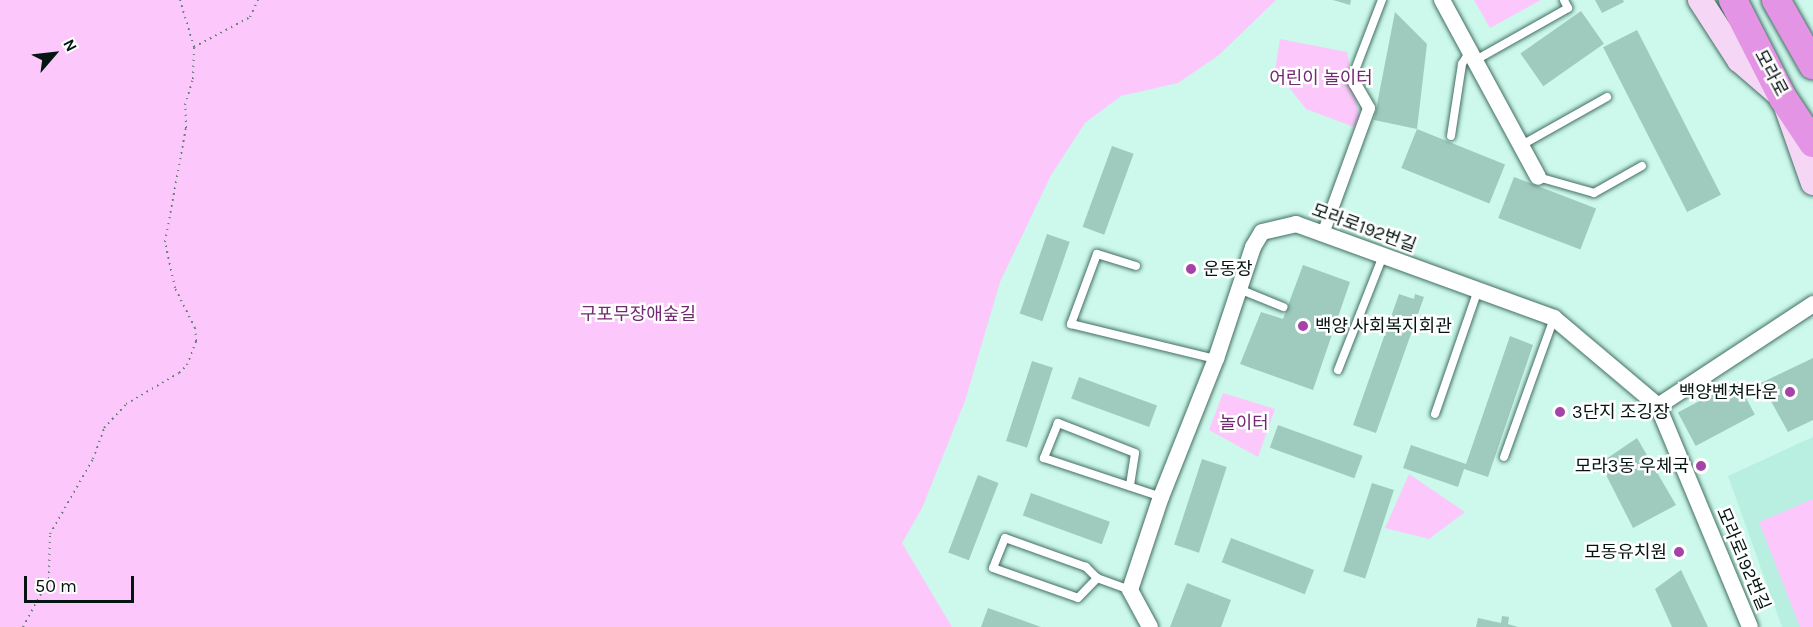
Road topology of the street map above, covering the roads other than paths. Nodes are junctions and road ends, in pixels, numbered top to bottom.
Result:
1 (1382, 0) edge
2 (1442, 0) edge
3 (1564, 0) edge
4 (1700, 0) edge
5 (1733, 0) edge
6 (1776, 0) edge
7 (1794, 30) junction
8 (1813, 53) edge
9 (1471, 57) junction
10 (1813, 64) edge
11 (1352, 78) joint
12 (1607, 97) dead end
13 (1783, 98) junction
14 (1451, 136) dead end
15 (1813, 143) edge
16 (1520, 146) junction
17 (1642, 166) dead end
18 (1539, 177) joint
19 (1813, 183) edge
20 (1323, 234) junction
21 (1383, 256) junction
22 (1136, 266) dead end
23 (1239, 289) junction
24 (1478, 290) junction
25 (1813, 304) edge
26 (1283, 307) dead end
27 (1554, 318) junction
28 (1216, 359) junction
29 (1338, 370) dead end
30 (1658, 406) junction
31 (1435, 414) dead end
32 (1504, 457) dead end
33 (1130, 485) junction
34 (1161, 497) junction
35 (1096, 578) junction
36 (1130, 590) junction
37 (1150, 627) edge
38 (1750, 627) edge

1 - 11 lane
2 - 9 street
3 - 9 lane
4 - 13 main road
5 - 13 highway, 모라로
6 - 7 highway
7 - 8 main road
7 - 10 highway
9 - 14 lane
9 - 16 street
11 - 20 street
12 - 16 lane
13 - 15 highway, 모라로
13 - 19 main road
16 - 18 street
17 - 18 lane
20 - 21 street, 모라로192번길
20 - 23 street, 모라로192번길
21 - 24 street, 모라로192번길
21 - 29 lane
22 - 28 lane
23 - 26 lane
23 - 28 street, 모라로192번길
24 - 27 street, 모라로192번길
24 - 31 lane
25 - 30 street
27 - 30 street, 모라로192번길
27 - 32 lane
28 - 34 street, 모라로192번길
30 - 38 street, 모라로192번길
33 - 33 lane
33 - 34 lane
34 - 36 street, 모라로192번길
35 - 35 lane
35 - 36 lane
36 - 37 street

